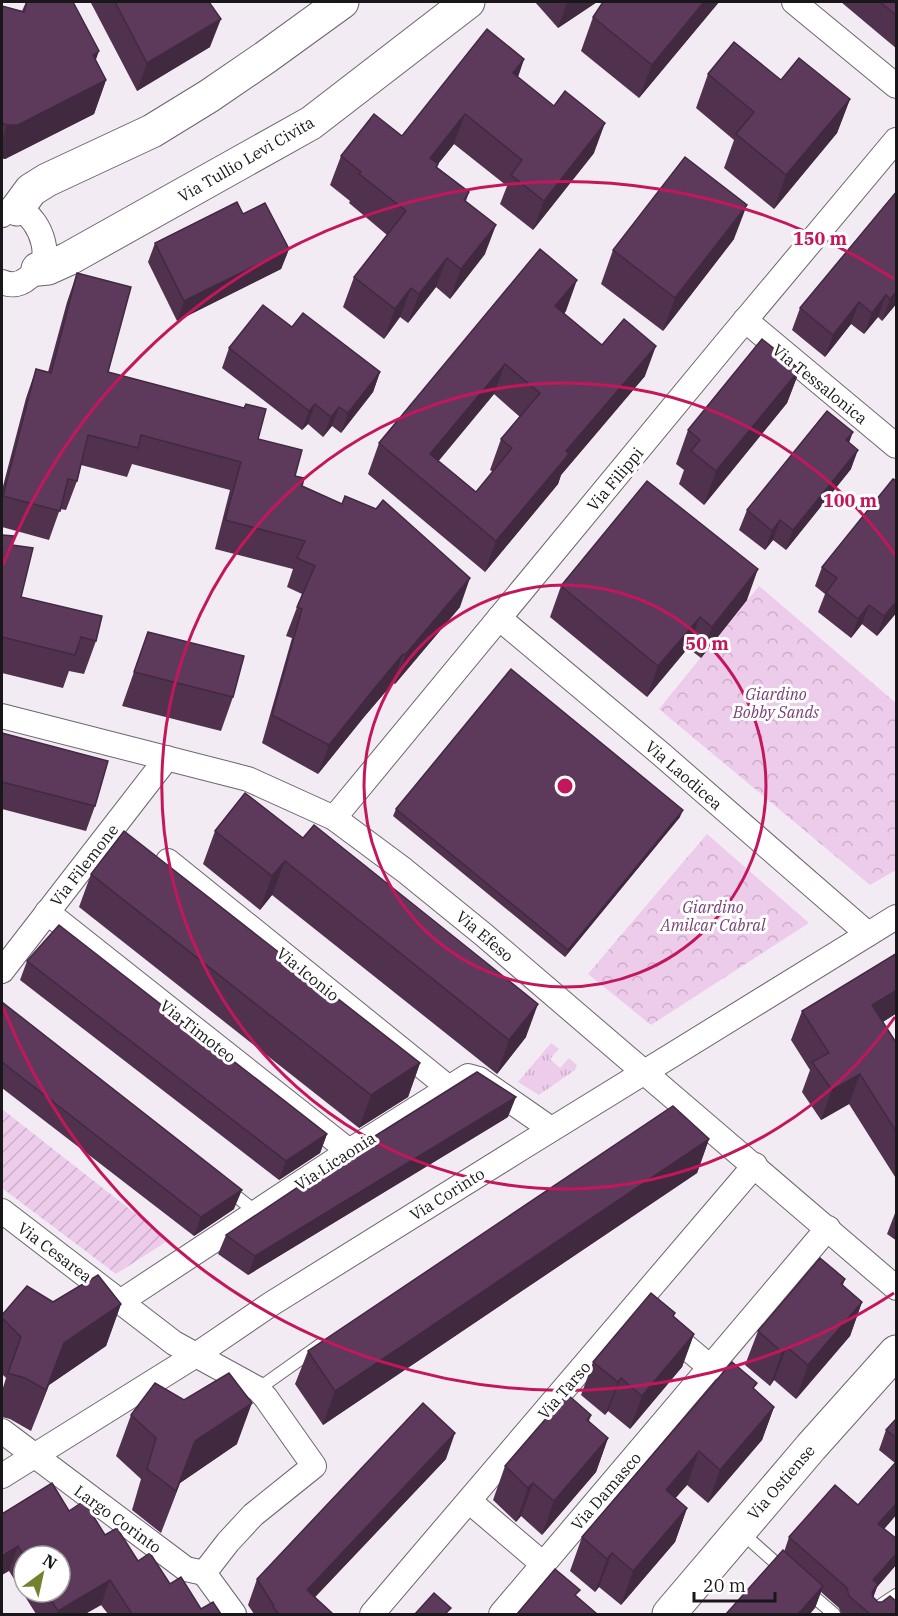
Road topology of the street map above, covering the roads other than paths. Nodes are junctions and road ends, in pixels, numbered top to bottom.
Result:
1 (342, 2) edge
2 (468, 2) edge
3 (794, 2) edge
4 (897, 86) edge
5 (897, 140) edge
6 (7, 210) edge
7 (38, 269) junction
8 (4, 287) edge
9 (745, 320) junction
10 (897, 446) edge
11 (499, 618) junction
12 (2, 716) edge
13 (168, 759) junction
14 (334, 818) junction
15 (168, 861) dead end
16 (47, 912) junction
17 (897, 917) edge
18 (868, 934) junction
19 (5, 960) edge
20 (646, 1072) junction
21 (449, 1088) junction
22 (551, 1129) junction
23 (349, 1151) junction
24 (755, 1165) junction
25 (217, 1181) edge
26 (2, 1211) edge
27 (256, 1212) junction
28 (828, 1228) junction
29 (897, 1288) edge
30 (120, 1302) junction
31 (636, 1306) junction
32 (332, 1337) edge
33 (196, 1355) junction
34 (889, 1365) edge
35 (711, 1368) junction
36 (258, 1389) junction
37 (2, 1431) edge
38 (34, 1457) junction
39 (2, 1476) edge
40 (469, 1501) junction
41 (739, 1530) junction
42 (543, 1564) junction
43 (204, 1573) junction
44 (897, 1595) edge
45 (234, 1614) edge
46 (372, 1614) edge
47 (501, 1614) edge
48 (669, 1614) edge
49 (834, 1614) edge
50 (873, 1614) edge

1 - 6 street
2 - 7 street, Via Tullio Levi Civita
3 - 4 street
5 - 9 street, Via Filippi
6 - 7 street
7 - 8 street
9 - 10 street, Via Tessalonica
9 - 11 street, Via Filippi
11 - 14 street, Via Filippi
11 - 18 street, Via Laodicea
12 - 13 street, Via Efeso
13 - 14 street, Via Efeso
13 - 16 street, Via Filemone
14 - 20 street, Via Efeso
15 - 21 street, Via Iconio
16 - 19 street, Via Filemone
16 - 23 street, Via Timoteo
17 - 18 street, Via Corinto
18 - 20 street, Via Corinto
20 - 22 street, Via Corinto
20 - 24 street, Via Efeso
21 - 22 street, Via Licaonia
21 - 23 street, Via Licaonia
22 - 33 street, Via Corinto
23 - 27 street, Via Licaonia
24 - 28 street, Via Efeso
24 - 31 street, Via Tarso
25 - 27 lane
26 - 30 street, Via Cesarea
27 - 30 street, Via Licaonia
28 - 29 street, Via Efeso
28 - 35 street, Via Damasco
30 - 33 street, Via Cesarea
31 - 35 street
31 - 40 street, Via Tarso
32 - 36 lane
33 - 36 street
33 - 38 street, Via Corinto
34 - 41 street, Via Ostiense
35 - 42 street, Via Damasco
36 - 43 street
37 - 38 street, Largo Corinto
38 - 39 street, Via Corinto
38 - 43 street, Largo Corinto
40 - 42 street
40 - 46 street, Via Tarso
41 - 48 street, Via Ostiense
41 - 49 lane
42 - 47 street, Via Damasco
43 - 45 street
44 - 50 lane

